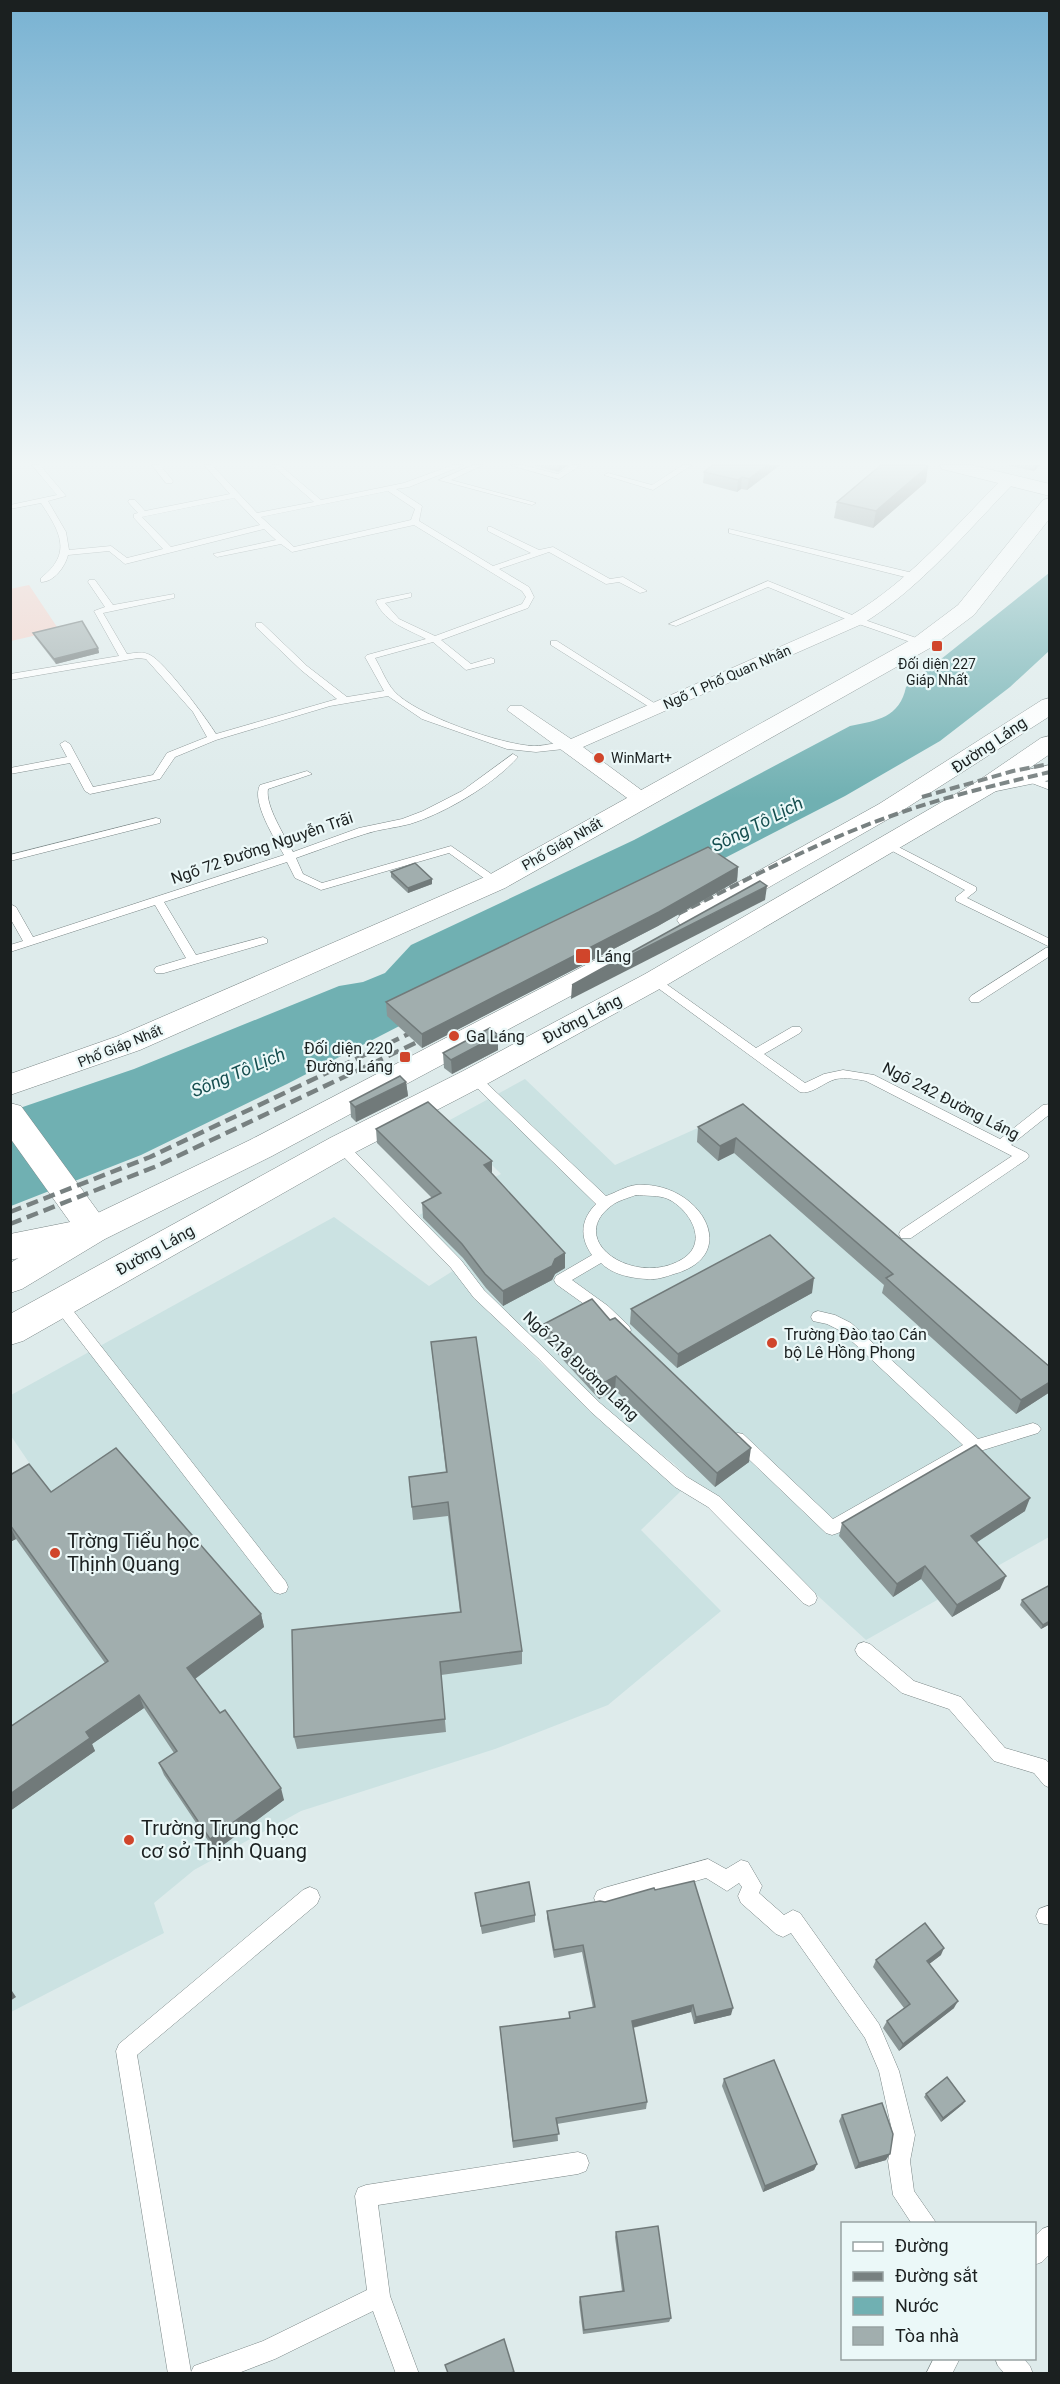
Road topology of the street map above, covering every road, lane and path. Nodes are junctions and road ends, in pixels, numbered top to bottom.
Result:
1 (51, 576) edge
2 (505, 576) edge
3 (599, 576) edge
4 (913, 576) edge
5 (993, 576) edge
6 (45, 580) dead end
7 (92, 582) dead end
8 (643, 591) dead end
9 (408, 595) dead end
10 (171, 596) dead end
11 (111, 609) junction
12 (857, 619) junction
13 (673, 624) dead end
14 (259, 625) dead end
15 (435, 639) junction
16 (554, 643) dead end
17 (922, 643) junction
18 (125, 658) junction
19 (491, 661) dead end
20 (10, 677) edge
21 (390, 693) junction
22 (345, 700) junction
23 (1050, 705) edge
24 (657, 708) junction
25 (516, 710) dead end
26 (213, 738) junction
27 (1050, 743) edge
28 (65, 744) dead end
29 (570, 746) junction
30 (513, 757) dead end
31 (73, 759) junction
32 (1037, 767) edge
33 (10, 771) edge
34 (307, 774) dead end
35 (1050, 787) edge
36 (641, 799) junction
37 (156, 821) dead end
38 (887, 844) junction
39 (291, 857) junction
40 (10, 858) edge
41 (496, 882) junction
42 (158, 901) junction
43 (10, 907) edge
44 (669, 932) edge
45 (263, 941) dead end
46 (30, 942) junction
47 (1050, 944) edge
48 (10, 949) edge
49 (638, 949) edge
50 (1050, 951) edge
51 (193, 960) junction
52 (160, 970) dead end
53 (655, 980) junction
54 (975, 999) dead end
55 (512, 1017) junction
56 (796, 1030) dead end
57 (541, 1041) junction
58 (755, 1054) junction
59 (474, 1078) junction
60 (10, 1085) edge
61 (1048, 1108) dead end
62 (10, 1114) edge
63 (1002, 1145) junction
64 (340, 1146) junction
65 (603, 1202) junction
66 (93, 1230) junction
67 (906, 1234) dead end
68 (10, 1247) edge
69 (600, 1257) junction
70 (10, 1280) edge
71 (59, 1303) junction
72 (818, 1317) dead end
73 (10, 1331) edge
74 (636, 1341) edge
75 (1033, 1429) dead end
76 (729, 1430) edge
77 (975, 1446) junction
78 (280, 1587) dead end
79 (809, 1598) dead end
80 (864, 1650) dead end
81 (1046, 1769) edge
82 (310, 1897) dead end
83 (604, 1898) dead end
84 (578, 2163) dead end
85 (925, 2222) edge
86 (1050, 2237) edge
87 (1036, 2253) edge
88 (379, 2296) junction
89 (947, 2360) edge
90 (1008, 2360) edge
91 (180, 2373) edge
92 (202, 2373) edge
93 (408, 2373) edge
94 (937, 2373) edge
95 (1022, 2373) edge

1 - 6 lane
2 - 15 lane
3 - 8 lane
4 - 12 street, Ngõ 1 Phố Quan Nhân
5 - 17 main road, Phố Giáp Nhất
7 - 11 lane
9 - 15 lane
10 - 11 lane
11 - 18 lane
12 - 13 lane
12 - 17 lane
12 - 24 street, Ngõ 1 Phố Quan Nhân
14 - 22 lane
15 - 19 lane
15 - 21 lane
16 - 24 lane
17 - 36 main road, Phố Giáp Nhất
18 - 20 lane
18 - 26 lane
21 - 22 lane
21 - 29 lane
22 - 26 lane
23 - 44 main road, Đường Láng
24 - 29 street, Ngõ 1 Phố Quan Nhân
25 - 29 street
26 - 31 lane
27 - 32 main road, Đường Láng
28 - 31 lane
29 - 36 street
30 - 39 lane, Ngõ 72 Đường Nguyễn Trãi
31 - 33 lane
32 - 35 lane
32 - 38 main road, Đường Láng
34 - 39 lane
36 - 41 main road, Phố Giáp Nhất
37 - 40 lane
38 - 47 lane
38 - 53 main road, Đường Láng
39 - 41 lane
39 - 42 lane, Ngõ 72 Đường Nguyễn Trãi
41 - 60 main road, Phố Giáp Nhất
42 - 46 lane, Ngõ 72 Đường Nguyễn Trãi
42 - 51 lane
43 - 46 lane
45 - 51 lane
46 - 48 lane, Ngõ 72 Đường Nguyễn Trãi
49 - 55 main road, Đường Láng
50 - 54 lane
51 - 52 lane
53 - 57 main road, Đường Láng
53 - 58 lane, Ngõ 242 Đường Láng
55 - 57 main road
55 - 66 main road, Đường Láng
56 - 58 lane
57 - 59 main road, Đường Láng
58 - 63 lane, Ngõ 242 Đường Láng
59 - 64 main road, Đường Láng
59 - 65 lane
61 - 63 lane
62 - 66 main road
63 - 67 lane, Ngõ 242 Đường Láng
64 - 71 main road, Đường Láng
64 - 79 lane, Ngõ 218 Đường Láng
65 - 69 lane
65 - 69 lane
66 - 68 main road
66 - 70 main road, Đường Láng
69 - 74 lane
71 - 73 main road, Đường Láng
71 - 78 lane
72 - 77 lane
75 - 77 lane
76 - 77 lane
80 - 81 lane
82 - 91 lane
83 - 85 lane
84 - 88 lane
86 - 87 lane
88 - 92 lane
88 - 93 lane
89 - 94 lane
90 - 95 lane

